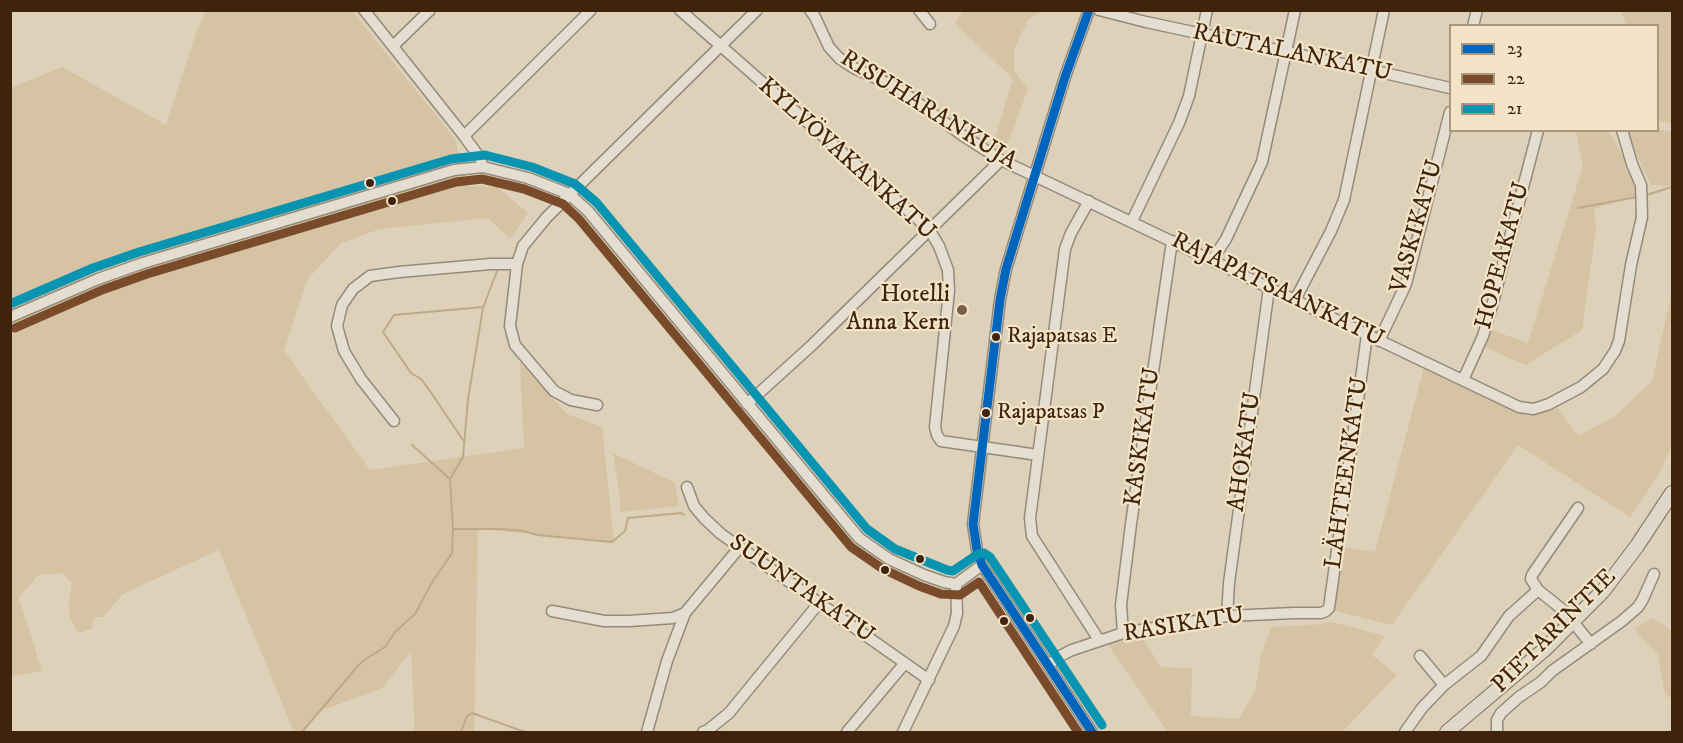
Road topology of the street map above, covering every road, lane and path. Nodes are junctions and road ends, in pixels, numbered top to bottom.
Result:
1 (363, 10) edge
2 (430, 10) edge
3 (591, 10) edge
4 (680, 10) edge
5 (757, 10) edge
6 (810, 10) edge
7 (919, 10) edge
8 (1089, 10) edge
9 (1099, 10) edge
10 (1207, 10) edge
11 (1295, 10) edge
12 (1384, 10) edge
13 (930, 24) dead end
14 (1202, 34) junction
15 (393, 46) junction
16 (720, 46) junction
17 (1287, 53) junction
18 (1371, 70) junction
19 (1449, 88) edge
20 (1449, 116) edge
21 (1537, 132) edge
22 (1623, 132) edge
23 (464, 136) junction
24 (1000, 160) junction
25 (483, 167) junction
26 (1034, 175) junction
27 (569, 194) junction
28 (1089, 201) junction
29 (1132, 221) junction
30 (929, 230) junction
31 (1172, 241) junction
32 (1212, 260) junction
33 (517, 264) junction
34 (1269, 288) junction
35 (1295, 300) junction
36 (10, 317) edge
37 (1367, 334) junction
38 (1379, 340) junction
39 (1463, 380) junction
40 (747, 404) junction
41 (597, 405) dead end
42 (394, 421) dead end
43 (983, 446) junction
44 (1038, 455) junction
45 (687, 487) dead end
46 (1672, 493) edge
47 (1578, 508) dead end
48 (739, 548) junction
49 (982, 565) junction
50 (1654, 574) dead end
51 (956, 584) junction
52 (1538, 590) junction
53 (819, 603) junction
54 (552, 611) dead end
55 (1326, 611) joint
56 (685, 613) junction
57 (1227, 616) junction
58 (1573, 621) junction
59 (1123, 633) junction
60 (1099, 640) junction
61 (1591, 644) junction
62 (1420, 656) dead end
63 (904, 663) junction
64 (1048, 665) junction
65 (929, 680) junction
66 (1444, 685) junction
67 (647, 732) edge
68 (703, 732) edge
69 (847, 732) edge
70 (903, 732) edge
71 (1092, 732) edge
72 (1405, 732) edge
73 (1447, 732) edge
74 (1497, 732) edge

1 - 15 street
2 - 15 street
3 - 23 street
4 - 16 street, KYLVÖVAKANKATU
5 - 16 street
6 - 24 street, RISUHARANKUJA
7 - 13 street
8 - 26 street
9 - 14 street, RAUTALANKATU
10 - 14 street
11 - 17 street
12 - 18 street
14 - 17 street, RAUTALANKATU
14 - 29 street
15 - 23 street
16 - 27 street
16 - 30 street, KYLVÖVAKANKATU
17 - 18 street, RAUTALANKATU
17 - 32 street
18 - 19 street, RAUTALANKATU
18 - 35 street
20 - 38 street, VASKIKATU
21 - 39 street, HOPEAKATU
22 - 39 street, RAJAPATSAANKATU
23 - 25 street
24 - 26 street, RISUHARANKUJA
24 - 30 street
25 - 27 street
25 - 36 street
26 - 28 street, RAJAPATSAANKATU
26 - 43 street
27 - 33 street
27 - 40 street
28 - 29 street, RAJAPATSAANKATU
28 - 44 street
29 - 31 street, RAJAPATSAANKATU
30 - 40 street
30 - 43 street, KYLVÖVAKANKATU
31 - 32 street, RAJAPATSAANKATU
31 - 59 street, KASKIKATU
32 - 34 street, RAJAPATSAANKATU
33 - 41 street
33 - 42 street
34 - 35 street, RAJAPATSAANKATU
34 - 57 street, AHOKATU
35 - 37 street, RAJAPATSAANKATU
37 - 38 street, RAJAPATSAANKATU
37 - 55 street, LÄHTEENKATU
38 - 39 street, RAJAPATSAANKATU
40 - 51 street
43 - 44 street, KYLVÖVAKANKATU
43 - 49 street
44 - 60 street
45 - 48 street, SUUNTAKATU
46 - 58 main road, PIETARINTIE
47 - 52 street
48 - 53 street, SUUNTAKATU
48 - 56 street
49 - 51 street
49 - 64 street
50 - 61 street
51 - 65 street
52 - 58 street
52 - 66 street
53 - 63 street, SUUNTAKATU
53 - 68 street
54 - 56 street
55 - 57 street, RASIKATU
56 - 67 street
57 - 59 street, RASIKATU
58 - 61 street
58 - 73 main road, PIETARINTIE
59 - 60 street, RASIKATU
60 - 64 street, RASIKATU
61 - 74 street
62 - 66 street
63 - 65 street, SUUNTAKATU
63 - 69 street
64 - 71 street
65 - 70 street
66 - 72 street

